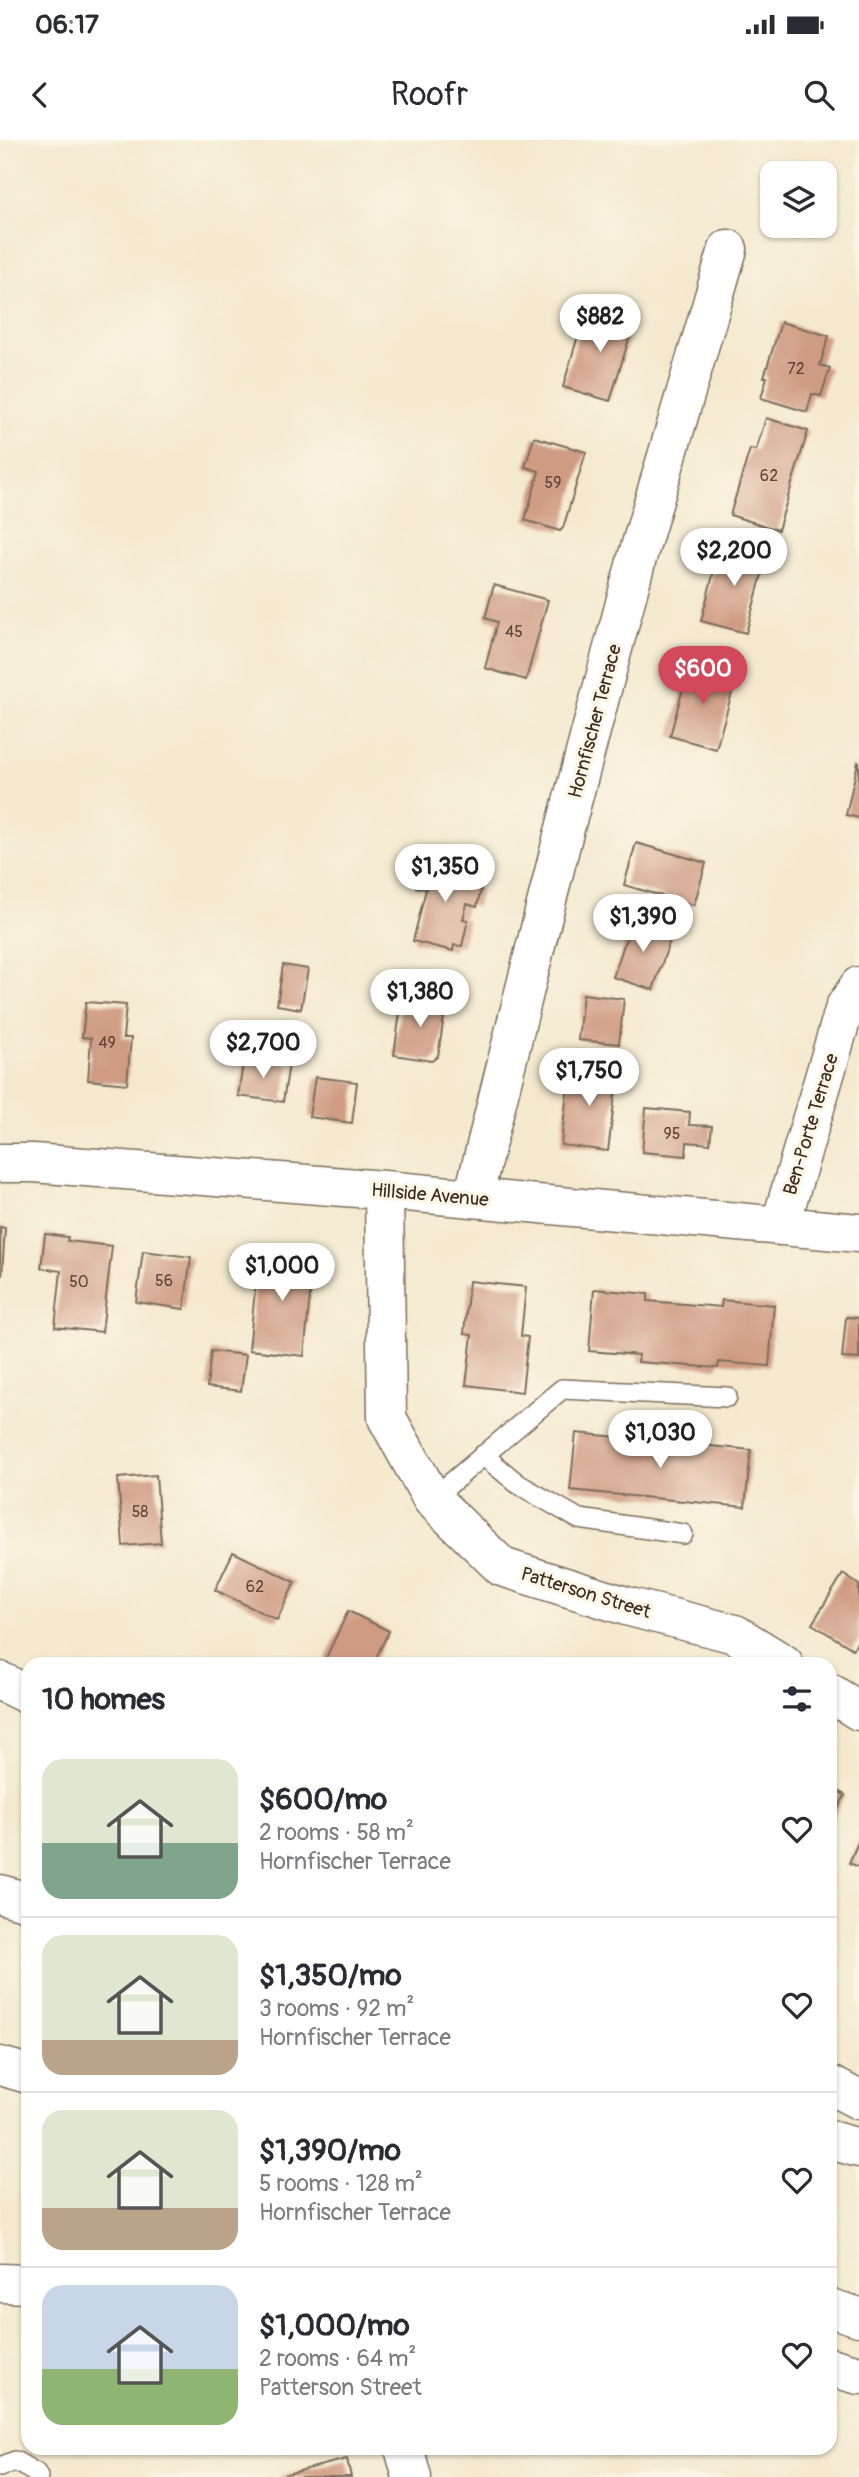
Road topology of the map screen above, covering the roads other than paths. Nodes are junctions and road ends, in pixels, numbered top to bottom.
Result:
1 (729, 249) dead end
2 (859, 986) edge
3 (0, 1163) edge
4 (384, 1190) junction
5 (473, 1198) junction
6 (779, 1226) junction
7 (859, 1233) edge
8 (727, 1397) dead end
9 (483, 1455) junction
10 (432, 1499) junction
11 (683, 1534) dead end
12 (773, 1657) edge
13 (0, 1681) edge
14 (21, 1692) edge
15 (837, 1697) edge
16 (859, 1711) edge
17 (0, 1894) edge
18 (21, 1900) edge
19 (0, 2066) edge
20 (21, 2072) edge
21 (837, 2089) edge
22 (859, 2100) edge
23 (837, 2142) edge
24 (859, 2148) edge
25 (0, 2283) edge
26 (21, 2284) edge
27 (837, 2310) edge
28 (859, 2318) edge
29 (837, 2369) edge
30 (859, 2375) edge
31 (406, 2455) edge
32 (0, 2467) edge
33 (38, 2477) edge
34 (412, 2477) edge

1 - 5 main road, Hornfischer Terrace
2 - 6 main road, Ben-Porte Terrace
3 - 4 main road, Hillside Avenue
4 - 5 main road, Hillside Avenue
4 - 10 main road, Patterson Street
5 - 6 main road, Hillside Avenue
6 - 7 main road, Hillside Avenue
8 - 9 lane
9 - 10 lane
9 - 11 lane
10 - 12 main road, Patterson Street
13 - 14 main road
15 - 16 main road
17 - 18 main road
19 - 20 main road
21 - 22 main road
23 - 24 main road
25 - 26 main road
27 - 28 main road
29 - 30 main road
31 - 34 main road
32 - 33 lane

